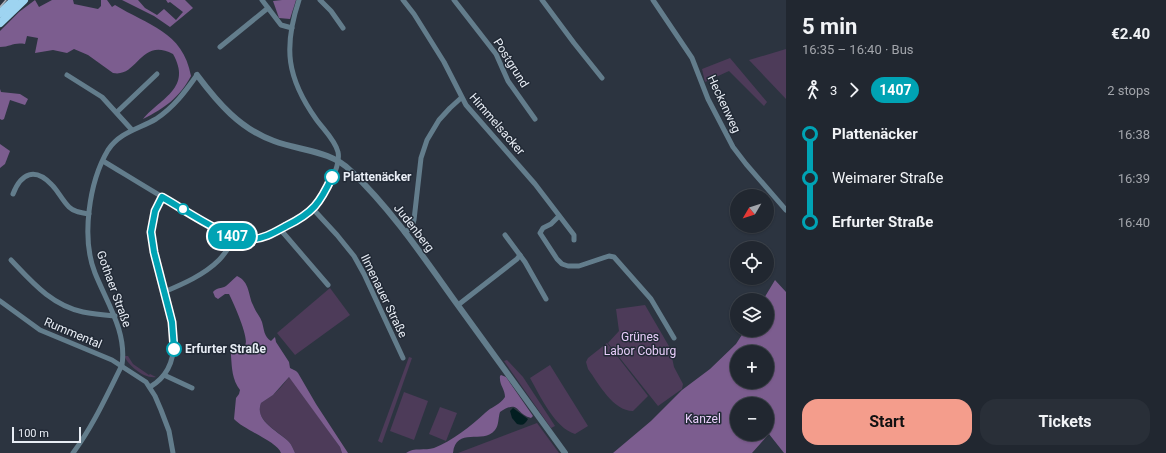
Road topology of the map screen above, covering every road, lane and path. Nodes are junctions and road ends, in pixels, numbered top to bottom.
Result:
1 (14, 0) edge
2 (24, 0) edge
3 (262, 0) edge
4 (299, 0) edge
5 (320, 0) edge
6 (403, 0) edge
7 (454, 0) edge
8 (542, 0) edge
9 (653, 0) edge
10 (268, 8) junction
11 (0, 13) edge
12 (0, 23) edge
13 (292, 28) junction
14 (343, 28) dead end
15 (220, 47) dead end
16 (67, 74) dead end
17 (157, 74) dead end
18 (197, 75) joint
19 (602, 78) dead end
20 (461, 98) junction
21 (117, 112) junction
22 (535, 119) dead end
23 (132, 130) junction
24 (103, 161) junction
25 (338, 161) junction
26 (13, 194) dead end
27 (162, 197) junction
28 (313, 209) junction
29 (786, 210) edge
30 (89, 214) junction
31 (559, 216) junction
32 (280, 229) junction
33 (405, 232) junction
34 (505, 234) dead end
35 (236, 238) junction
36 (574, 240) dead end
37 (520, 255) junction
38 (11, 260) dead end
39 (328, 285) dead end
40 (164, 292) junction
41 (546, 298) dead end
42 (0, 301) edge
43 (458, 305) junction
44 (114, 316) junction
45 (674, 338) dead end
46 (403, 358) dead end
47 (122, 365) junction
48 (164, 375) junction
49 (150, 387) junction
50 (192, 388) dead end
51 (73, 453) edge
52 (173, 453) edge
53 (565, 453) edge

1 - 11 highway
2 - 12 highway
3 - 10 street
4 - 13 street
5 - 14 street
6 - 20 street, Himmelsacker
7 - 22 street, Postgrund
8 - 19 street
9 - 29 street, Heckenweg
10 - 13 street
10 - 15 street
13 - 25 street
16 - 21 street
17 - 21 street
18 - 23 street, Gothaer Straße
18 - 25 street, Judenberg
20 - 31 street, Himmelsacker
20 - 33 street
21 - 23 street
23 - 24 street, Gothaer Straße
24 - 27 street
24 - 30 street, Gothaer Straße
25 - 28 street
25 - 33 street, Judenberg
26 - 30 street
27 - 35 street
27 - 40 street
28 - 32 street
28 - 46 street, Ilmenauer Straße
30 - 44 street, Gothaer Straße
31 - 36 street, Himmelsacker
31 - 45 street
32 - 35 street
32 - 39 street
33 - 43 street, Judenberg
34 - 37 street
35 - 40 street
37 - 41 street
37 - 43 street
38 - 44 street
40 - 48 street
42 - 47 street, Rummental
43 - 53 street, Judenberg
44 - 47 street, Gothaer Straße
47 - 49 street, Rummental
47 - 51 street
48 - 49 street
48 - 50 street
49 - 52 street

